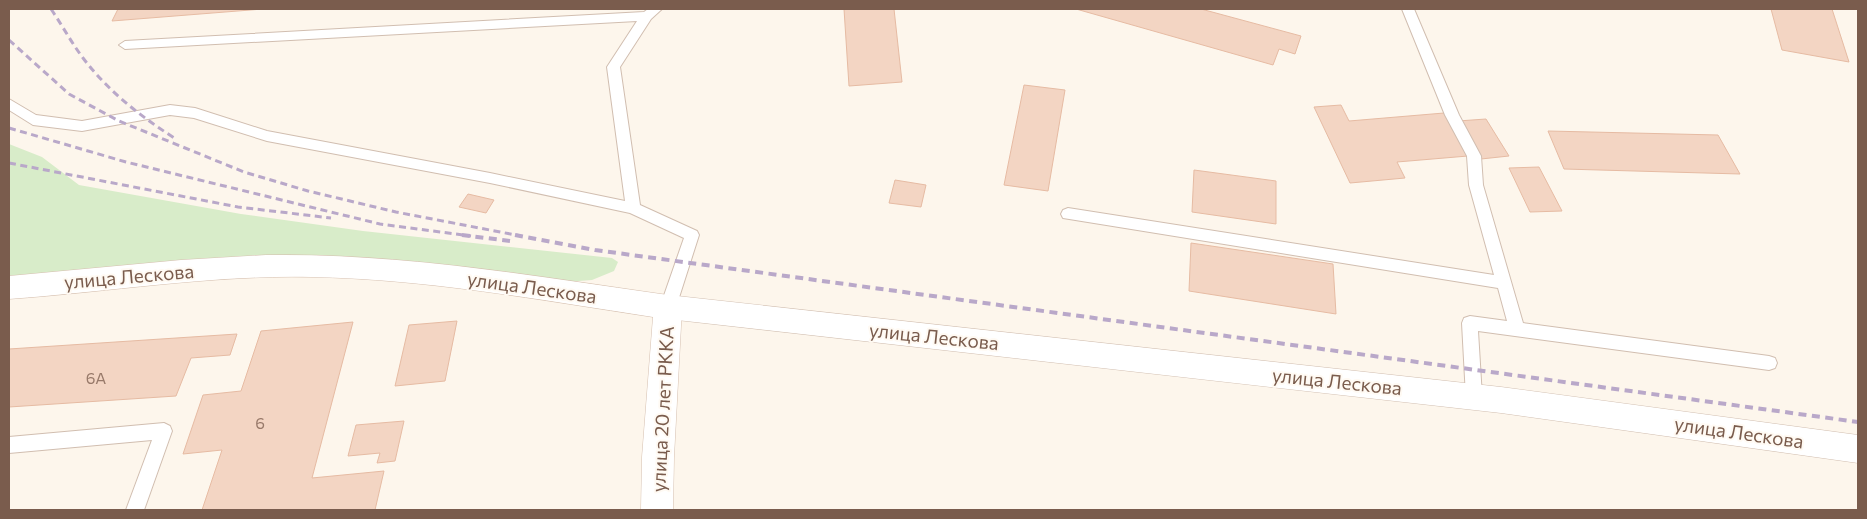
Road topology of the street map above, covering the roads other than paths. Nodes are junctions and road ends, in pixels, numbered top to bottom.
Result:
1 (1408, 9) edge
2 (651, 12) edge
3 (125, 45) dead end
4 (9, 104) edge
5 (633, 208) junction
6 (1068, 214) dead end
7 (1504, 283) junction
8 (9, 288) edge
9 (668, 307) junction
10 (1517, 329) junction
11 (1770, 363) dead end
12 (1474, 397) junction
13 (9, 445) edge
14 (1858, 449) edge
15 (135, 510) edge
16 (657, 510) edge

1 - 7 lane
2 - 3 lane
2 - 5 lane
4 - 5 lane
5 - 9 lane
6 - 7 lane
7 - 10 lane
8 - 9 street, улица Лескова
9 - 12 street, улица Лескова
9 - 16 street, улица 20 лет РККА
10 - 11 lane
10 - 12 lane
12 - 14 street, улица Лескова
13 - 15 lane

